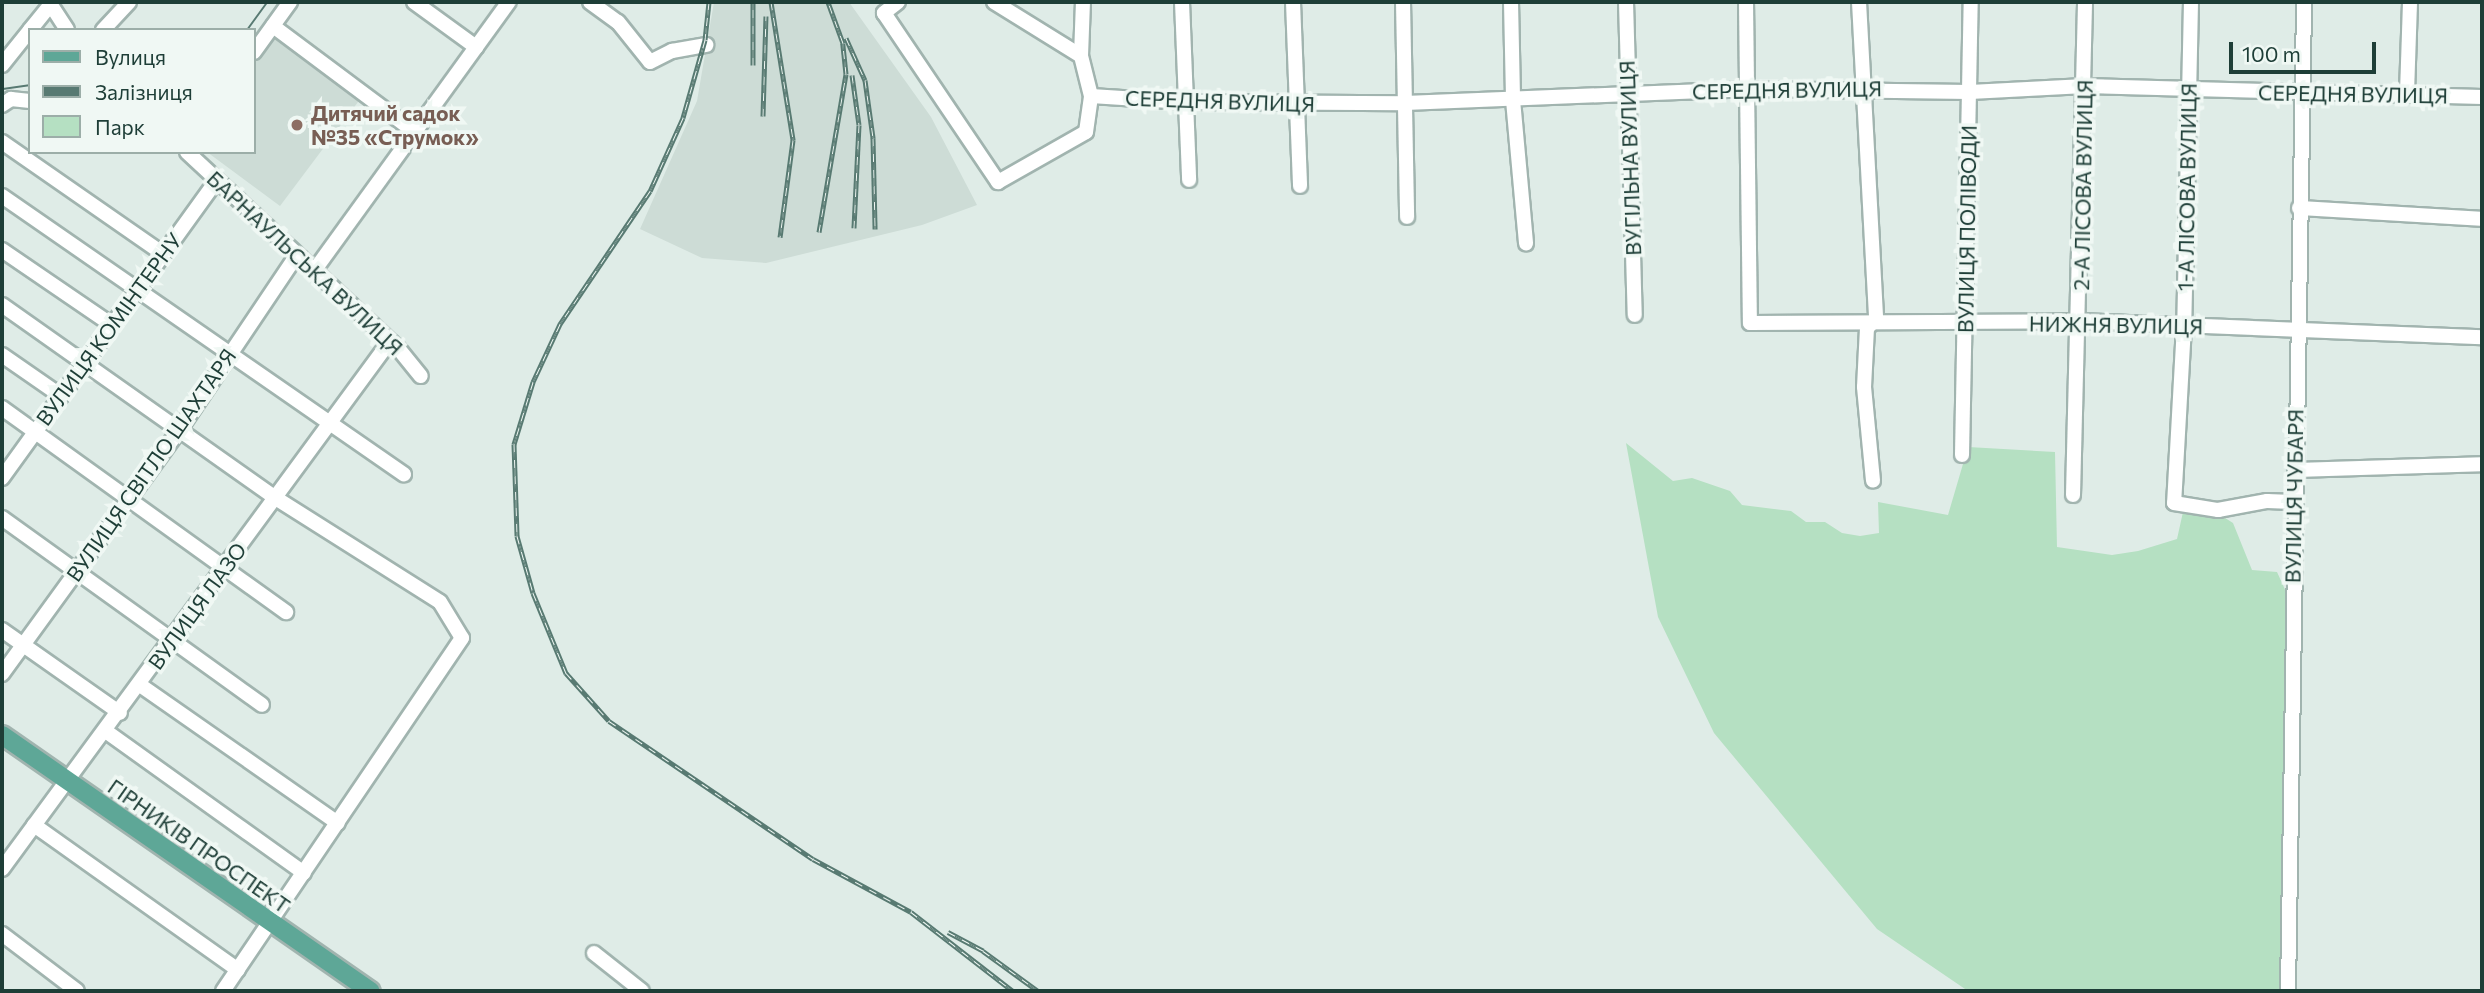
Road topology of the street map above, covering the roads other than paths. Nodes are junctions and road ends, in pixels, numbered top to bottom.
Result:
1 (129, 2) edge
2 (290, 2) edge
3 (414, 2) edge
4 (509, 2) edge
5 (590, 2) edge
6 (898, 2) edge
7 (994, 2) edge
8 (1083, 2) edge
9 (1182, 2) edge
10 (1293, 2) edge
11 (1403, 2) edge
12 (1511, 2) edge
13 (1626, 2) edge
14 (1746, 2) edge
15 (1859, 2) edge
16 (1971, 2) edge
17 (2085, 2) edge
18 (2191, 2) edge
19 (2304, 2) edge
20 (2410, 2) edge
21 (50, 4) edge
22 (273, 26) junction
23 (32, 28) edge
24 (65, 28) edge
25 (105, 28) edge
26 (28, 32) edge
27 (706, 45) dead end
28 (476, 47) junction
29 (256, 49) edge
30 (1081, 57) junction
31 (2, 65) edge
32 (2085, 86) junction
33 (1862, 87) junction
34 (1747, 89) junction
35 (2188, 90) junction
36 (1970, 92) junction
37 (2407, 93) junction
38 (2302, 95) junction
39 (1091, 96) junction
40 (1626, 96) junction
41 (2482, 97) edge
42 (1513, 100) junction
43 (28, 101) edge
44 (1185, 103) junction
45 (1405, 103) junction
46 (1296, 104) junction
47 (2, 105) edge
48 (416, 133) junction
49 (2, 142) edge
50 (189, 154) edge
51 (1189, 180) dead end
52 (216, 181) junction
53 (1300, 186) dead end
54 (2, 196) edge
55 (2299, 208) junction
56 (1407, 217) dead end
57 (2482, 219) edge
58 (1526, 243) dead end
59 (2, 250) edge
60 (163, 254) junction
61 (297, 255) junction
62 (314, 271) junction
63 (138, 289) junction
64 (2, 305) edge
65 (1635, 315) dead end
66 (1876, 319) junction
67 (2080, 321) junction
68 (1967, 324) junction
69 (112, 325) junction
70 (2184, 326) junction
71 (2296, 332) junction
72 (2482, 337) edge
73 (390, 341) junction
74 (231, 354) junction
75 (2, 355) edge
76 (86, 362) junction
77 (421, 376) dead end
78 (61, 396) junction
79 (2, 408) edge
80 (329, 422) junction
81 (180, 429) junction
82 (35, 432) junction
83 (1962, 455) dead end
84 (2482, 464) edge
85 (2295, 470) junction
86 (3, 474) edge
87 (404, 474) dead end
88 (1873, 481) dead end
89 (2073, 495) dead end
90 (274, 497) junction
91 (129, 498) junction
92 (2293, 502) junction
93 (2, 518) edge
94 (226, 565) junction
95 (75, 572) junction
96 (286, 612) dead end
97 (2, 630) edge
98 (171, 641) junction
99 (22, 644) junction
100 (2, 674) edge
101 (140, 685) junction
102 (262, 705) dead end
103 (120, 713) junction
104 (107, 732) junction
105 (2, 735) edge
106 (66, 780) junction
107 (338, 823) junction
108 (34, 825) junction
109 (2, 869) edge
110 (304, 873) junction
111 (270, 924) junction
112 (2, 934) edge
113 (594, 953) dead end
114 (237, 970) junction
115 (77, 991) edge
116 (222, 991) edge
117 (371, 991) edge
118 (642, 991) edge
119 (2288, 991) edge

1 - 25 street
2 - 22 street
3 - 28 street
4 - 28 street
5 - 27 street
6 - 39 street
7 - 30 street
8 - 30 street
9 - 44 street
10 - 46 street
11 - 45 street
12 - 42 street
13 - 40 street, ВУГІЛЬНА ВУЛИЦЯ
14 - 34 street
15 - 33 street
16 - 36 street, ВУЛИЦЯ ПОЛІВОДИ
17 - 32 street, 2-А ЛІСОВА ВУЛИЦЯ
18 - 35 street, 1-А ЛІСОВА ВУЛИЦЯ
19 - 38 street, ВУЛИЦЯ ЧУБАРЯ
20 - 37 street
21 - 23 street
21 - 24 street
22 - 29 street
22 - 48 street
26 - 31 street
28 - 48 street
30 - 39 street
32 - 35 street, СЕРЕДНЯ ВУЛИЦЯ
32 - 36 street, СЕРЕДНЯ ВУЛИЦЯ
32 - 67 street, 2-А ЛІСОВА ВУЛИЦЯ
33 - 34 street, СЕРЕДНЯ ВУЛИЦЯ
33 - 36 street, СЕРЕДНЯ ВУЛИЦЯ
33 - 66 street
34 - 40 street, СЕРЕДНЯ ВУЛИЦЯ
34 - 66 street, НИЖНЯ ВУЛИЦЯ
35 - 38 street, СЕРЕДНЯ ВУЛИЦЯ
35 - 70 street, 1-А ЛІСОВА ВУЛИЦЯ
36 - 68 street, ВУЛИЦЯ ПОЛІВОДИ
37 - 38 street, СЕРЕДНЯ ВУЛИЦЯ
37 - 41 street, СЕРЕДНЯ ВУЛИЦЯ
38 - 55 street, ВУЛИЦЯ ЧУБАРЯ
39 - 44 street, СЕРЕДНЯ ВУЛИЦЯ
40 - 42 street, СЕРЕДНЯ ВУЛИЦЯ
40 - 65 street, ВУГІЛЬНА ВУЛИЦЯ
42 - 45 street, СЕРЕДНЯ ВУЛИЦЯ
42 - 58 street
43 - 47 street
44 - 46 street, СЕРЕДНЯ ВУЛИЦЯ
44 - 51 street
45 - 46 street, СЕРЕДНЯ ВУЛИЦЯ
45 - 56 street
46 - 53 street
48 - 62 street
49 - 60 street
50 - 52 street, БАРНАУЛЬСЬКА ВУЛИЦЯ
52 - 60 street, ВУЛИЦЯ КОМІНТЕРНУ
52 - 61 street, БАРНАУЛЬСЬКА ВУЛИЦЯ
54 - 63 street
55 - 57 street
55 - 71 street, ВУЛИЦЯ ЧУБАРЯ
59 - 69 street
60 - 63 street, ВУЛИЦЯ КОМІНТЕРНУ
61 - 62 street, БАРНАУЛЬСЬКА ВУЛИЦЯ
61 - 74 street, ВУЛИЦЯ СВІТЛО ШАХТАРЯ
62 - 73 street, БАРНАУЛЬСЬКА ВУЛИЦЯ
63 - 69 street, ВУЛИЦЯ КОМІНТЕРНУ
63 - 74 street
64 - 76 street
66 - 68 street, НИЖНЯ ВУЛИЦЯ
66 - 88 street
67 - 68 street, НИЖНЯ ВУЛИЦЯ
67 - 70 street, НИЖНЯ ВУЛИЦЯ
67 - 89 street, 2-А ЛІСОВА ВУЛИЦЯ
68 - 83 street, ВУЛИЦЯ ПОЛІВОДИ
69 - 76 street, ВУЛИЦЯ КОМІНТЕРНУ
70 - 71 street, НИЖНЯ ВУЛИЦЯ
70 - 92 street, 1-А ЛІСОВА ВУЛИЦЯ
71 - 72 street, НИЖНЯ ВУЛИЦЯ
71 - 85 street, ВУЛИЦЯ ЧУБАРЯ
73 - 77 street, БАРНАУЛЬСЬКА ВУЛИЦЯ
73 - 80 street, ВУЛИЦЯ ЛАЗО
74 - 80 street
74 - 81 street, ВУЛИЦЯ СВІТЛО ШАХТАРЯ
75 - 78 street
76 - 78 street, ВУЛИЦЯ КОМІНТЕРНУ
76 - 81 street
78 - 82 street, ВУЛИЦЯ КОМІНТЕРНУ
79 - 82 street
80 - 87 street
80 - 90 street, ВУЛИЦЯ ЛАЗО
81 - 90 street
81 - 91 street, ВУЛИЦЯ СВІТЛО ШАХТАРЯ
82 - 86 street, ВУЛИЦЯ КОМІНТЕРНУ
82 - 91 street
84 - 85 street
85 - 92 street, ВУЛИЦЯ ЧУБАРЯ
90 - 94 street, ВУЛИЦЯ ЛАЗО
90 - 107 street
91 - 94 street
91 - 95 street, ВУЛИЦЯ СВІТЛО ШАХТАРЯ
92 - 119 street, ВУЛИЦЯ ЧУБАРЯ
93 - 95 street
94 - 96 street
94 - 98 street, ВУЛИЦЯ ЛАЗО
95 - 98 street
95 - 99 street, ВУЛИЦЯ СВІТЛО ШАХТАРЯ
97 - 99 street
98 - 101 street, ВУЛИЦЯ ЛАЗО
98 - 102 street
99 - 100 street, ВУЛИЦЯ СВІТЛО ШАХТАРЯ
99 - 103 street
101 - 103 street, ВУЛИЦЯ ЛАЗО
101 - 107 street
103 - 104 street, ВУЛИЦЯ ЛАЗО
104 - 106 street, ВУЛИЦЯ ЛАЗО
104 - 110 street
105 - 106 main road, ГІРНИКІВ ПРОСПЕКТ
106 - 108 street, ВУЛИЦЯ ЛАЗО
106 - 111 main road, ГІРНИКІВ ПРОСПЕКТ
107 - 110 street
108 - 109 street, ВУЛИЦЯ ЛАЗО
108 - 114 street
110 - 111 street
111 - 114 street
111 - 117 main road, ГІРНИКІВ ПРОСПЕКТ
112 - 115 street
113 - 118 street
114 - 116 street

